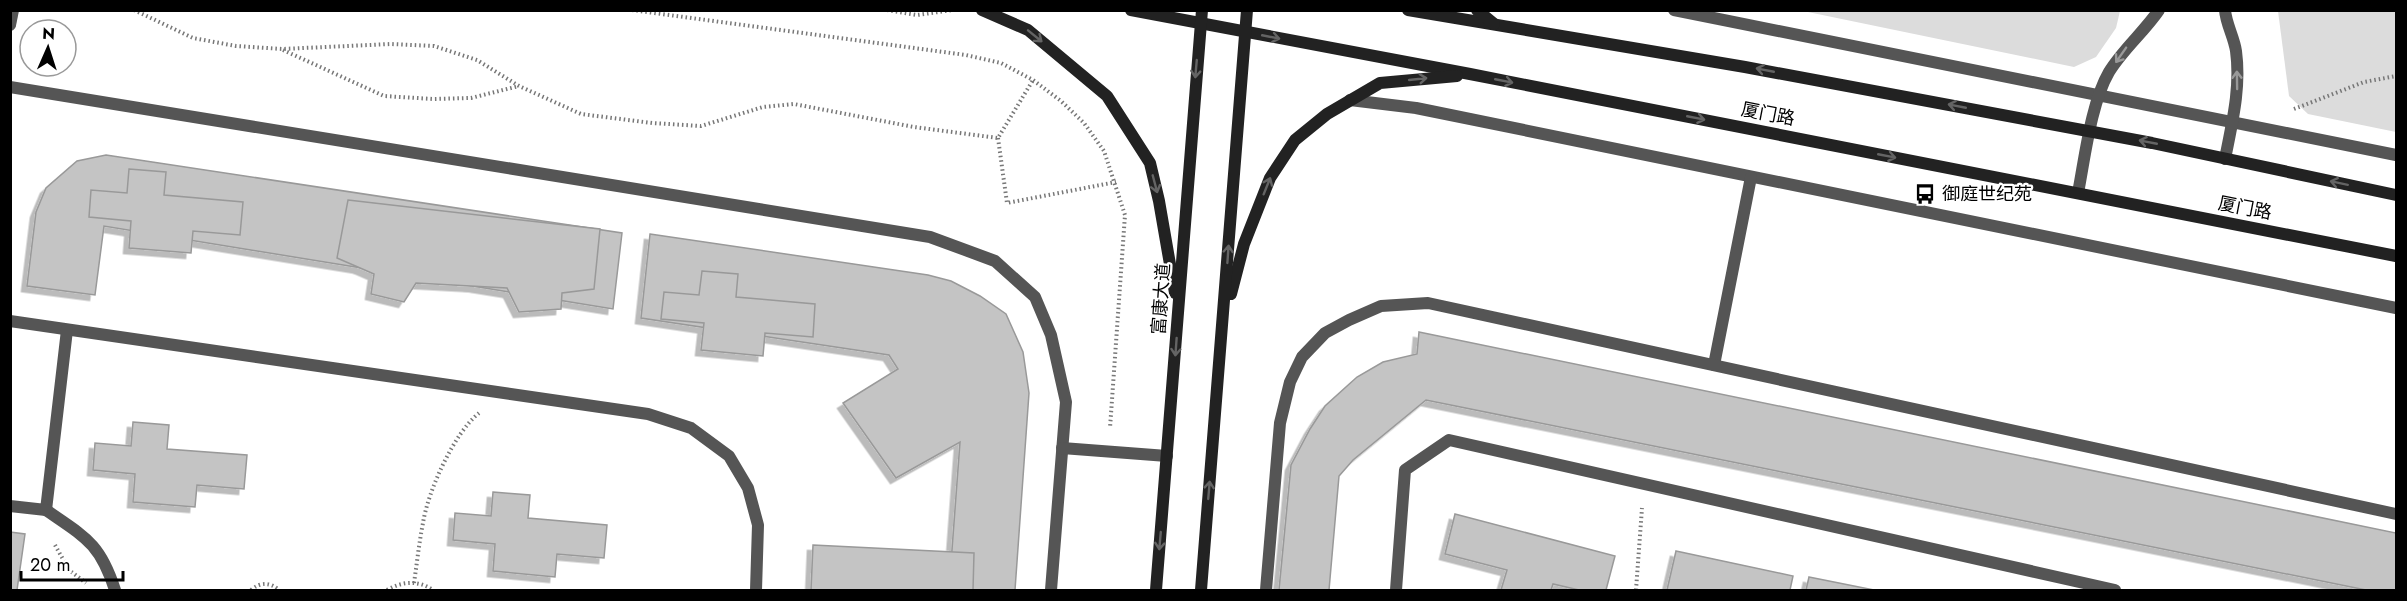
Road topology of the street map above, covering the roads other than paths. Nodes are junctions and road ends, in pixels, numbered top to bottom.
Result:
1 (13, 10) edge
2 (982, 10) edge
3 (1131, 10) edge
4 (1202, 10) edge
5 (1247, 10) edge
6 (1408, 10) edge
7 (1476, 10) edge
8 (1674, 10) edge
9 (2159, 10) edge
10 (2211, 10) edge
11 (2225, 13) edge
12 (1200, 24) junction
13 (10, 25) edge
14 (1495, 25) junction
15 (1244, 32) junction
16 (1470, 74) junction
17 (10, 87) edge
18 (2099, 94) junction
19 (1350, 100) junction
20 (2232, 122) junction
21 (2091, 132) junction
22 (2397, 154) edge
23 (2225, 159) junction
24 (1751, 177) junction
25 (2078, 193) junction
26 (2397, 195) edge
27 (2397, 256) edge
28 (2397, 308) edge
29 (1179, 312) junction
30 (10, 321) edge
31 (1223, 322) junction
32 (67, 330) junction
33 (1714, 365) junction
34 (1062, 448) junction
35 (1167, 456) junction
36 (10, 506) edge
37 (46, 510) junction
38 (2397, 514) edge
39 (115, 591) edge
40 (756, 591) edge
41 (1050, 591) edge
42 (1156, 591) edge
43 (1201, 591) edge
44 (1266, 591) edge
45 (1396, 591) edge
46 (2115, 591) edge

1 - 13 lane
2 -> 29 street
3 - 12 street, 厦门路
4 - 12 street, 富康大道
5 - 15 street
6 - 14 street
7 - 14 street
8 - 18 lane
9 -> 18 lane
10 - 11 lane
20 -> 11 lane
12 - 15 street, 厦门路
12 -> 29 street, 富康大道
21 -> 14 street
15 -> 16 street, 厦门路
31 -> 15 street
19 -> 16 street
16 -> 25 street, 厦门路
17 - 34 lane
18 - 20 lane
18 - 21 lane
19 - 24 lane
31 -> 19 street
20 - 22 lane
20 - 23 lane
23 -> 21 street
21 - 25 lane
26 -> 23 street
24 - 28 lane
24 - 33 lane
25 - 27 street, 厦门路
29 -> 35 street, 富康大道
30 - 32 lane
43 -> 31 street
32 - 37 lane
32 - 40 lane
33 - 38 lane
33 - 44 lane
34 - 35 lane
34 - 41 lane
35 -> 42 street, 富康大道
36 - 37 lane
37 - 39 lane
45 - 46 lane

